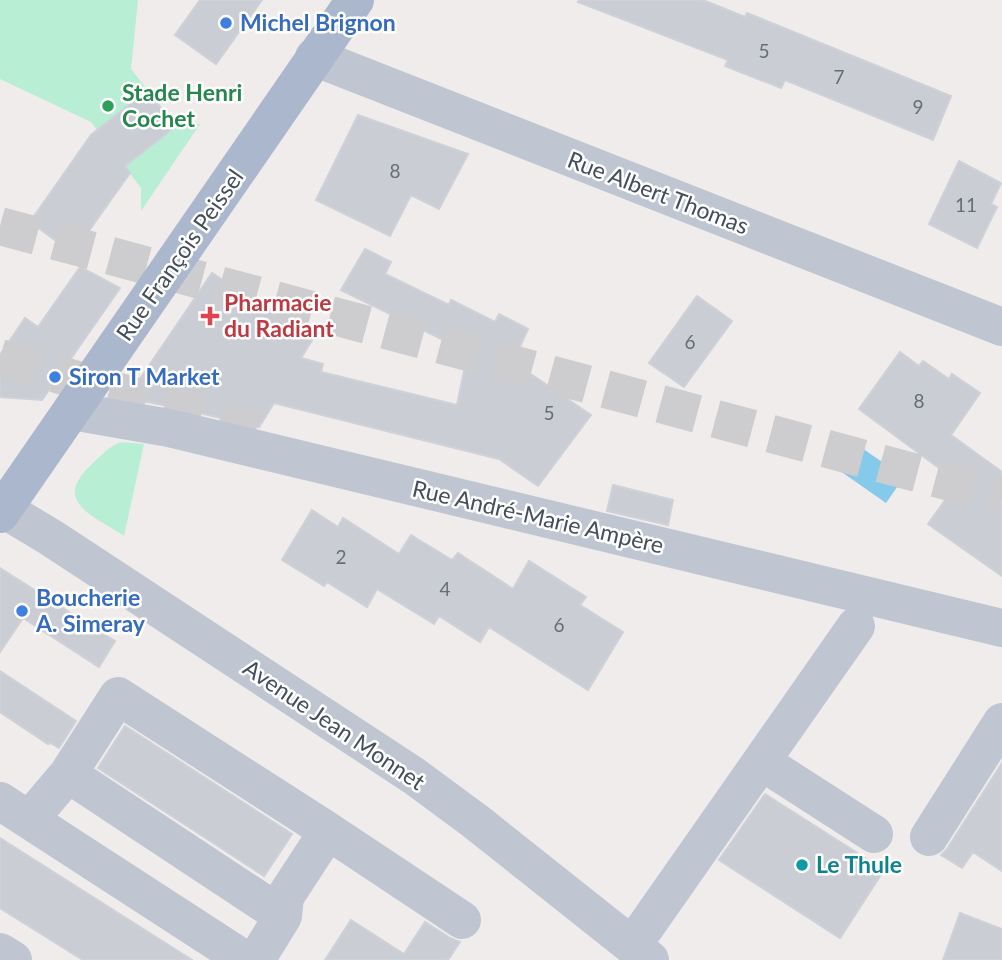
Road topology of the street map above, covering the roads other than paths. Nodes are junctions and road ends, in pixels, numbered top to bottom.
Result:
1 (355, 0) edge
2 (314, 57) junction
3 (1002, 327) edge
4 (72, 411) junction
5 (1, 510) edge
6 (856, 626) dead end
7 (1002, 628) edge
8 (1002, 722) edge
9 (762, 761) junction
10 (68, 775) junction
11 (15, 811) edge
12 (328, 831) junction
13 (874, 834) dead end
14 (929, 837) dead end
15 (283, 916) junction
16 (462, 920) dead end
17 (0, 952) edge
18 (641, 953) edge
19 (13, 960) edge
20 (245, 960) edge
21 (256, 960) edge

1 - 2 main road, Rue François Peissel
2 - 3 street, Rue Albert Thomas
2 - 4 main road, Rue François Peissel
4 - 5 main road, Rue François Peissel
4 - 7 street, Rue André-Marie Ampère
5 - 18 street, Avenue Jean Monnet
6 - 9 street
8 - 14 street
9 - 13 street
9 - 18 street
10 - 11 street
10 - 12 street
10 - 15 street
11 - 20 street
12 - 15 street
12 - 16 street
15 - 21 street
17 - 19 street

